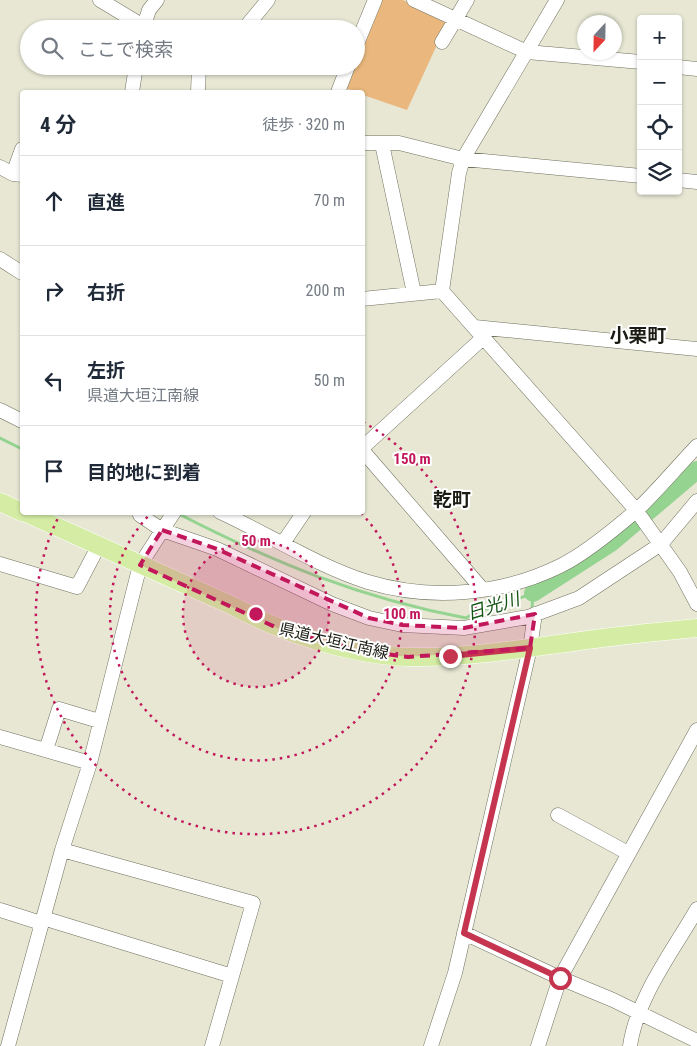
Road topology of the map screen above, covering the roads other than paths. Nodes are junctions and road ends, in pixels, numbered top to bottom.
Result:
1 (100, 0) edge
2 (157, 0) edge
3 (268, 0) edge
4 (375, 0) edge
5 (414, 0) edge
6 (467, 0) edge
7 (557, 0) edge
8 (454, 19) junction
9 (132, 20) edge
10 (147, 20) edge
11 (251, 20) edge
12 (365, 24) edge
13 (442, 42) dead end
14 (527, 52) junction
15 (637, 62) edge
16 (682, 67) edge
17 (697, 69) edge
18 (135, 75) edge
19 (199, 75) edge
20 (345, 75) edge
21 (132, 90) edge
22 (198, 90) edge
23 (339, 90) edge
24 (365, 143) edge
25 (382, 144) junction
26 (463, 159) junction
27 (20, 162) edge
28 (0, 167) edge
29 (18, 175) edge
30 (637, 176) edge
31 (682, 180) edge
32 (697, 182) edge
33 (0, 259) edge
34 (20, 272) edge
35 (442, 291) junction
36 (414, 293) junction
37 (365, 299) edge
38 (479, 332) junction
39 (697, 349) edge
40 (0, 410) edge
41 (20, 420) edge
42 (365, 446) edge
43 (697, 446) edge
44 (365, 452) edge
45 (697, 501) edge
46 (0, 502) edge
47 (20, 511) edge
48 (637, 511) junction
49 (29, 515) edge
50 (140, 515) dead end
51 (172, 515) edge
52 (226, 515) edge
53 (302, 515) edge
54 (163, 528) junction
55 (283, 543) junction
56 (660, 543) junction
57 (98, 547) junction
58 (0, 564) edge
59 (140, 566) junction
60 (483, 590) junction
61 (697, 604) edge
62 (535, 614) junction
63 (697, 628) edge
64 (530, 648) junction
65 (99, 722) junction
66 (697, 730) edge
67 (0, 737) edge
68 (46, 750) junction
69 (90, 763) junction
70 (558, 815) dead end
71 (62, 850) junction
72 (628, 853) junction
73 (697, 909) edge
74 (0, 910) edge
75 (42, 920) junction
76 (464, 933) junction
77 (232, 976) junction
78 (560, 978) junction
79 (639, 1013) junction
80 (697, 1042) edge
81 (8, 1046) edge
82 (212, 1046) edge
83 (431, 1046) edge
84 (538, 1046) edge
85 (630, 1046) edge

1 - 9 street
2 - 10 street
3 - 11 street
4 - 12 street
5 - 8 street
6 - 8 street
7 - 14 street
8 - 13 street
8 - 14 street
14 - 15 street
14 - 26 street
16 - 17 street
18 - 21 street
19 - 22 street
20 - 23 street
24 - 25 street
25 - 26 street
25 - 36 street
26 - 30 street
26 - 35 street
27 - 29 street
28 - 29 street
31 - 32 street
33 - 34 street
35 - 36 street
35 - 38 street
36 - 37 street
38 - 39 street
38 - 42 street
38 - 48 street
40 - 41 street
43 - 48 street
44 - 60 street
45 - 56 street
46 - 47 main road, 県道大垣江南線
48 - 56 street
48 - 60 street
49 - 57 main road, 県道大垣江南線
50 - 54 street
51 - 54 street
52 - 55 street
53 - 55 street
54 - 59 street
54 - 62 street
55 - 60 street
56 - 61 street
56 - 62 street
57 - 58 street
57 - 59 main road, 県道大垣江南線
59 - 64 main road, 県道大垣江南線
59 - 65 street
62 - 64 street
63 - 64 main road, 県道大垣江南線
64 - 76 street
65 - 68 street
65 - 69 street
66 - 72 street
67 - 68 street
68 - 69 street
69 - 71 street
70 - 72 street
71 - 75 street
71 - 77 street
72 - 78 street
73 - 79 street
74 - 75 street
75 - 77 street
75 - 81 street
76 - 78 street
76 - 83 street
77 - 82 street
78 - 79 street
78 - 84 street
79 - 80 street
79 - 85 street

